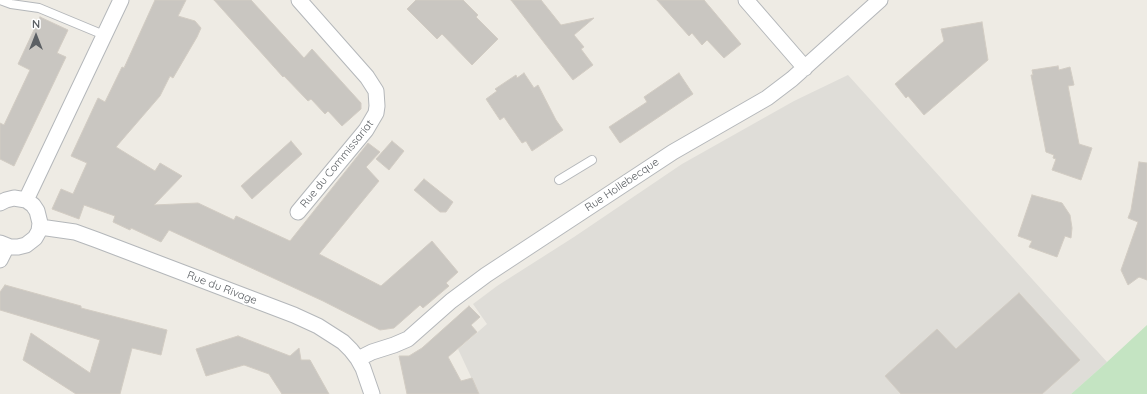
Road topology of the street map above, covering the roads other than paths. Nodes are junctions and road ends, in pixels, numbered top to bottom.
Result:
1 (0, 0) edge
2 (120, 0) edge
3 (299, 0) edge
4 (746, 0) edge
5 (880, 0) edge
6 (104, 35) junction
7 (805, 68) junction
8 (592, 160) dead end
9 (559, 180) dead end
10 (26, 200) junction
11 (0, 203) edge
12 (298, 212) dead end
13 (40, 227) junction
14 (2, 249) edge
15 (358, 359) junction
16 (372, 394) edge

1 - 6 lane
2 - 6 street
3 - 12 street, Rue du Commissariat
4 - 7 street
5 - 7 street, Rue Hollebecque
6 - 10 street
7 - 15 street, Rue Hollebecque
8 - 9 lane
10 - 11 street
10 - 13 street
13 - 14 street
13 - 15 street, Rue du Rivage
15 - 16 street, Rue du Rivage

